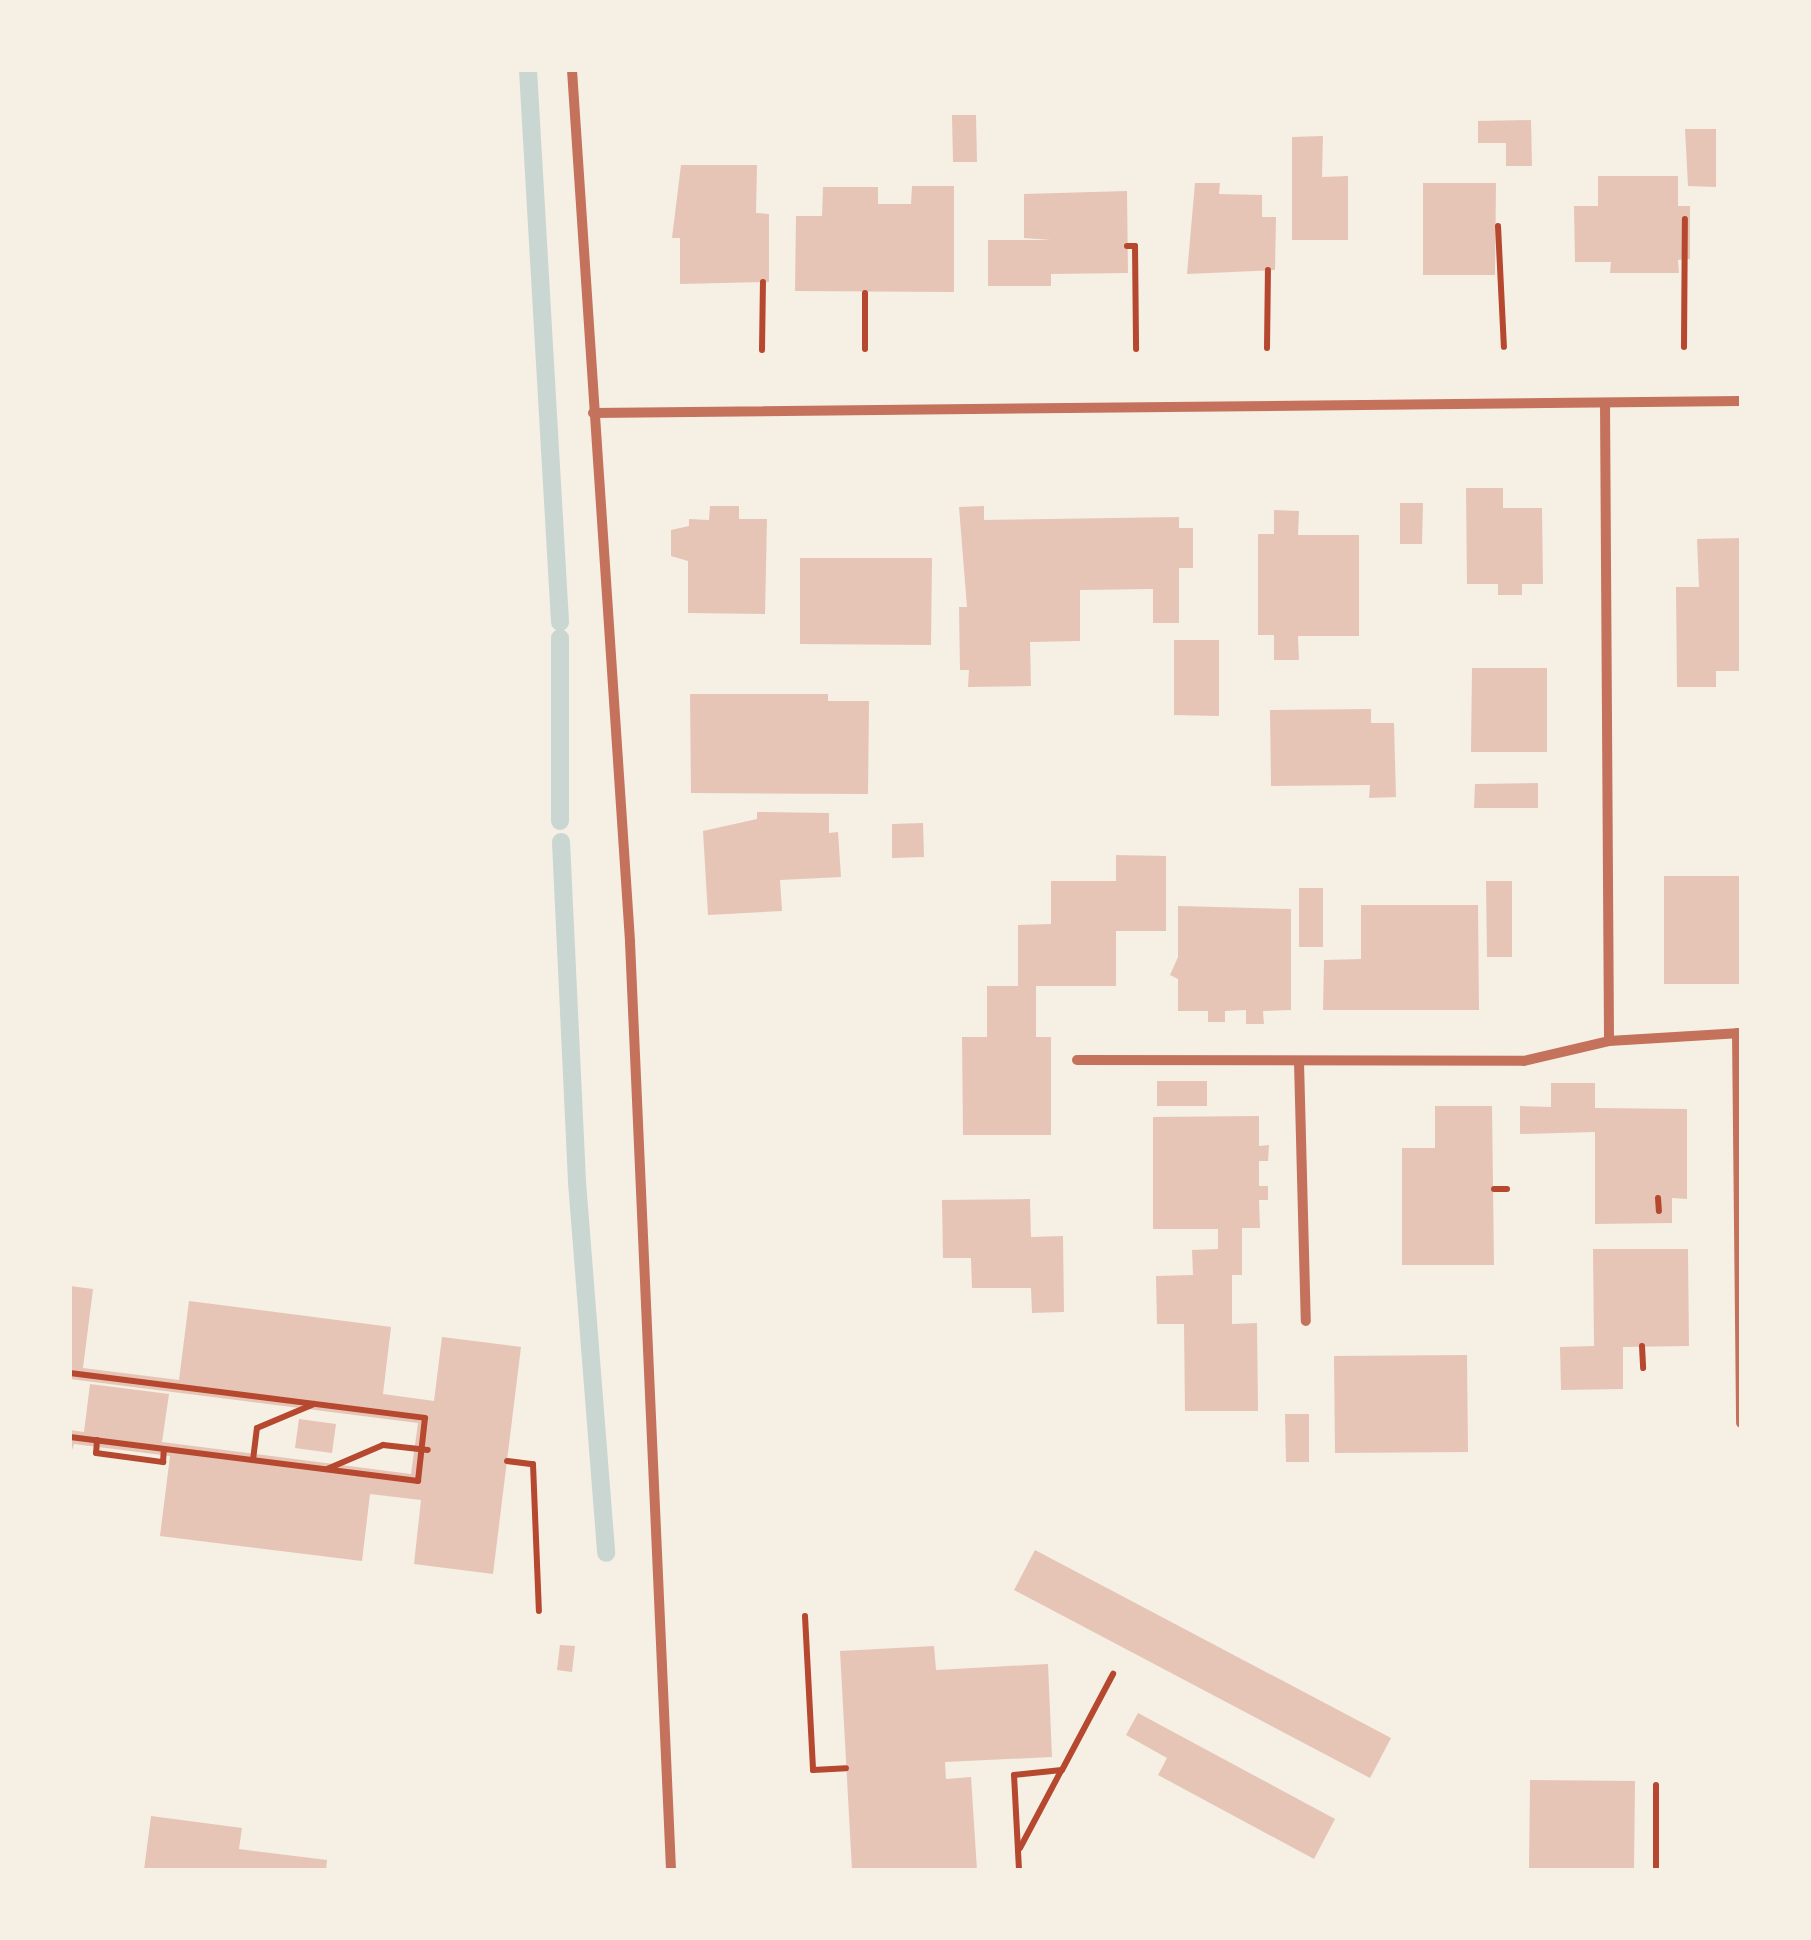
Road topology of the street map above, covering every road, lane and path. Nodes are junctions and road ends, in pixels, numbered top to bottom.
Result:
1 (572, 70) edge
2 (1685, 219) dead end
3 (1498, 226) dead end
4 (1126, 246) dead end
5 (1268, 270) dead end
6 (762, 282) dead end
7 (864, 292) dead end
8 (1504, 347) dead end
9 (1684, 347) dead end
10 (1266, 348) dead end
11 (865, 349) dead end
12 (1136, 349) dead end
13 (762, 350) dead end
14 (1741, 400) edge
15 (1605, 403) junction
16 (593, 413) junction
17 (1739, 1033) edge
18 (1609, 1041) junction
19 (1077, 1060) dead end
20 (1299, 1062) junction
21 (1494, 1189) dead end
22 (1506, 1189) dead end
23 (1658, 1198) dead end
24 (1659, 1211) dead end
25 (1306, 1322) dead end
26 (1642, 1346) dead end
27 (1643, 1368) dead end
28 (70, 1373) edge
29 (314, 1404) junction
30 (425, 1418) junction
31 (1741, 1423) edge
32 (97, 1440) junction
33 (164, 1448) junction
34 (424, 1450) junction
35 (254, 1460) junction
36 (507, 1461) dead end
37 (326, 1469) junction
38 (418, 1481) junction
39 (539, 1612) dead end
40 (805, 1616) dead end
41 (1114, 1674) dead end
42 (846, 1768) dead end
43 (1062, 1770) junction
44 (1656, 1785) dead end
45 (1018, 1851) junction
46 (672, 1870) edge
47 (1019, 1870) edge
48 (1656, 1870) edge

1 - 16 street
2 - 9 path
3 - 8 path
4 - 12 path
5 - 10 path
6 - 13 path
7 - 11 path
14 - 15 street
15 - 16 street
15 - 18 street
16 - 46 street
17 - 18 street
17 - 31 street
18 - 20 street
19 - 20 street
20 - 25 street
21 - 22 path
23 - 24 path
26 - 27 path
28 - 29 path
29 - 30 path
29 - 35 path
30 - 34 path
30 - 38 path
32 - 33 path
32 - 33 path
32 - 33 path
33 - 35 path
33 - 37 path
34 - 37 path
34 - 38 path
35 - 37 path
36 - 39 path
37 - 38 path
40 - 42 path
41 - 43 path
43 - 45 path
43 - 45 path
44 - 48 path
45 - 47 path

